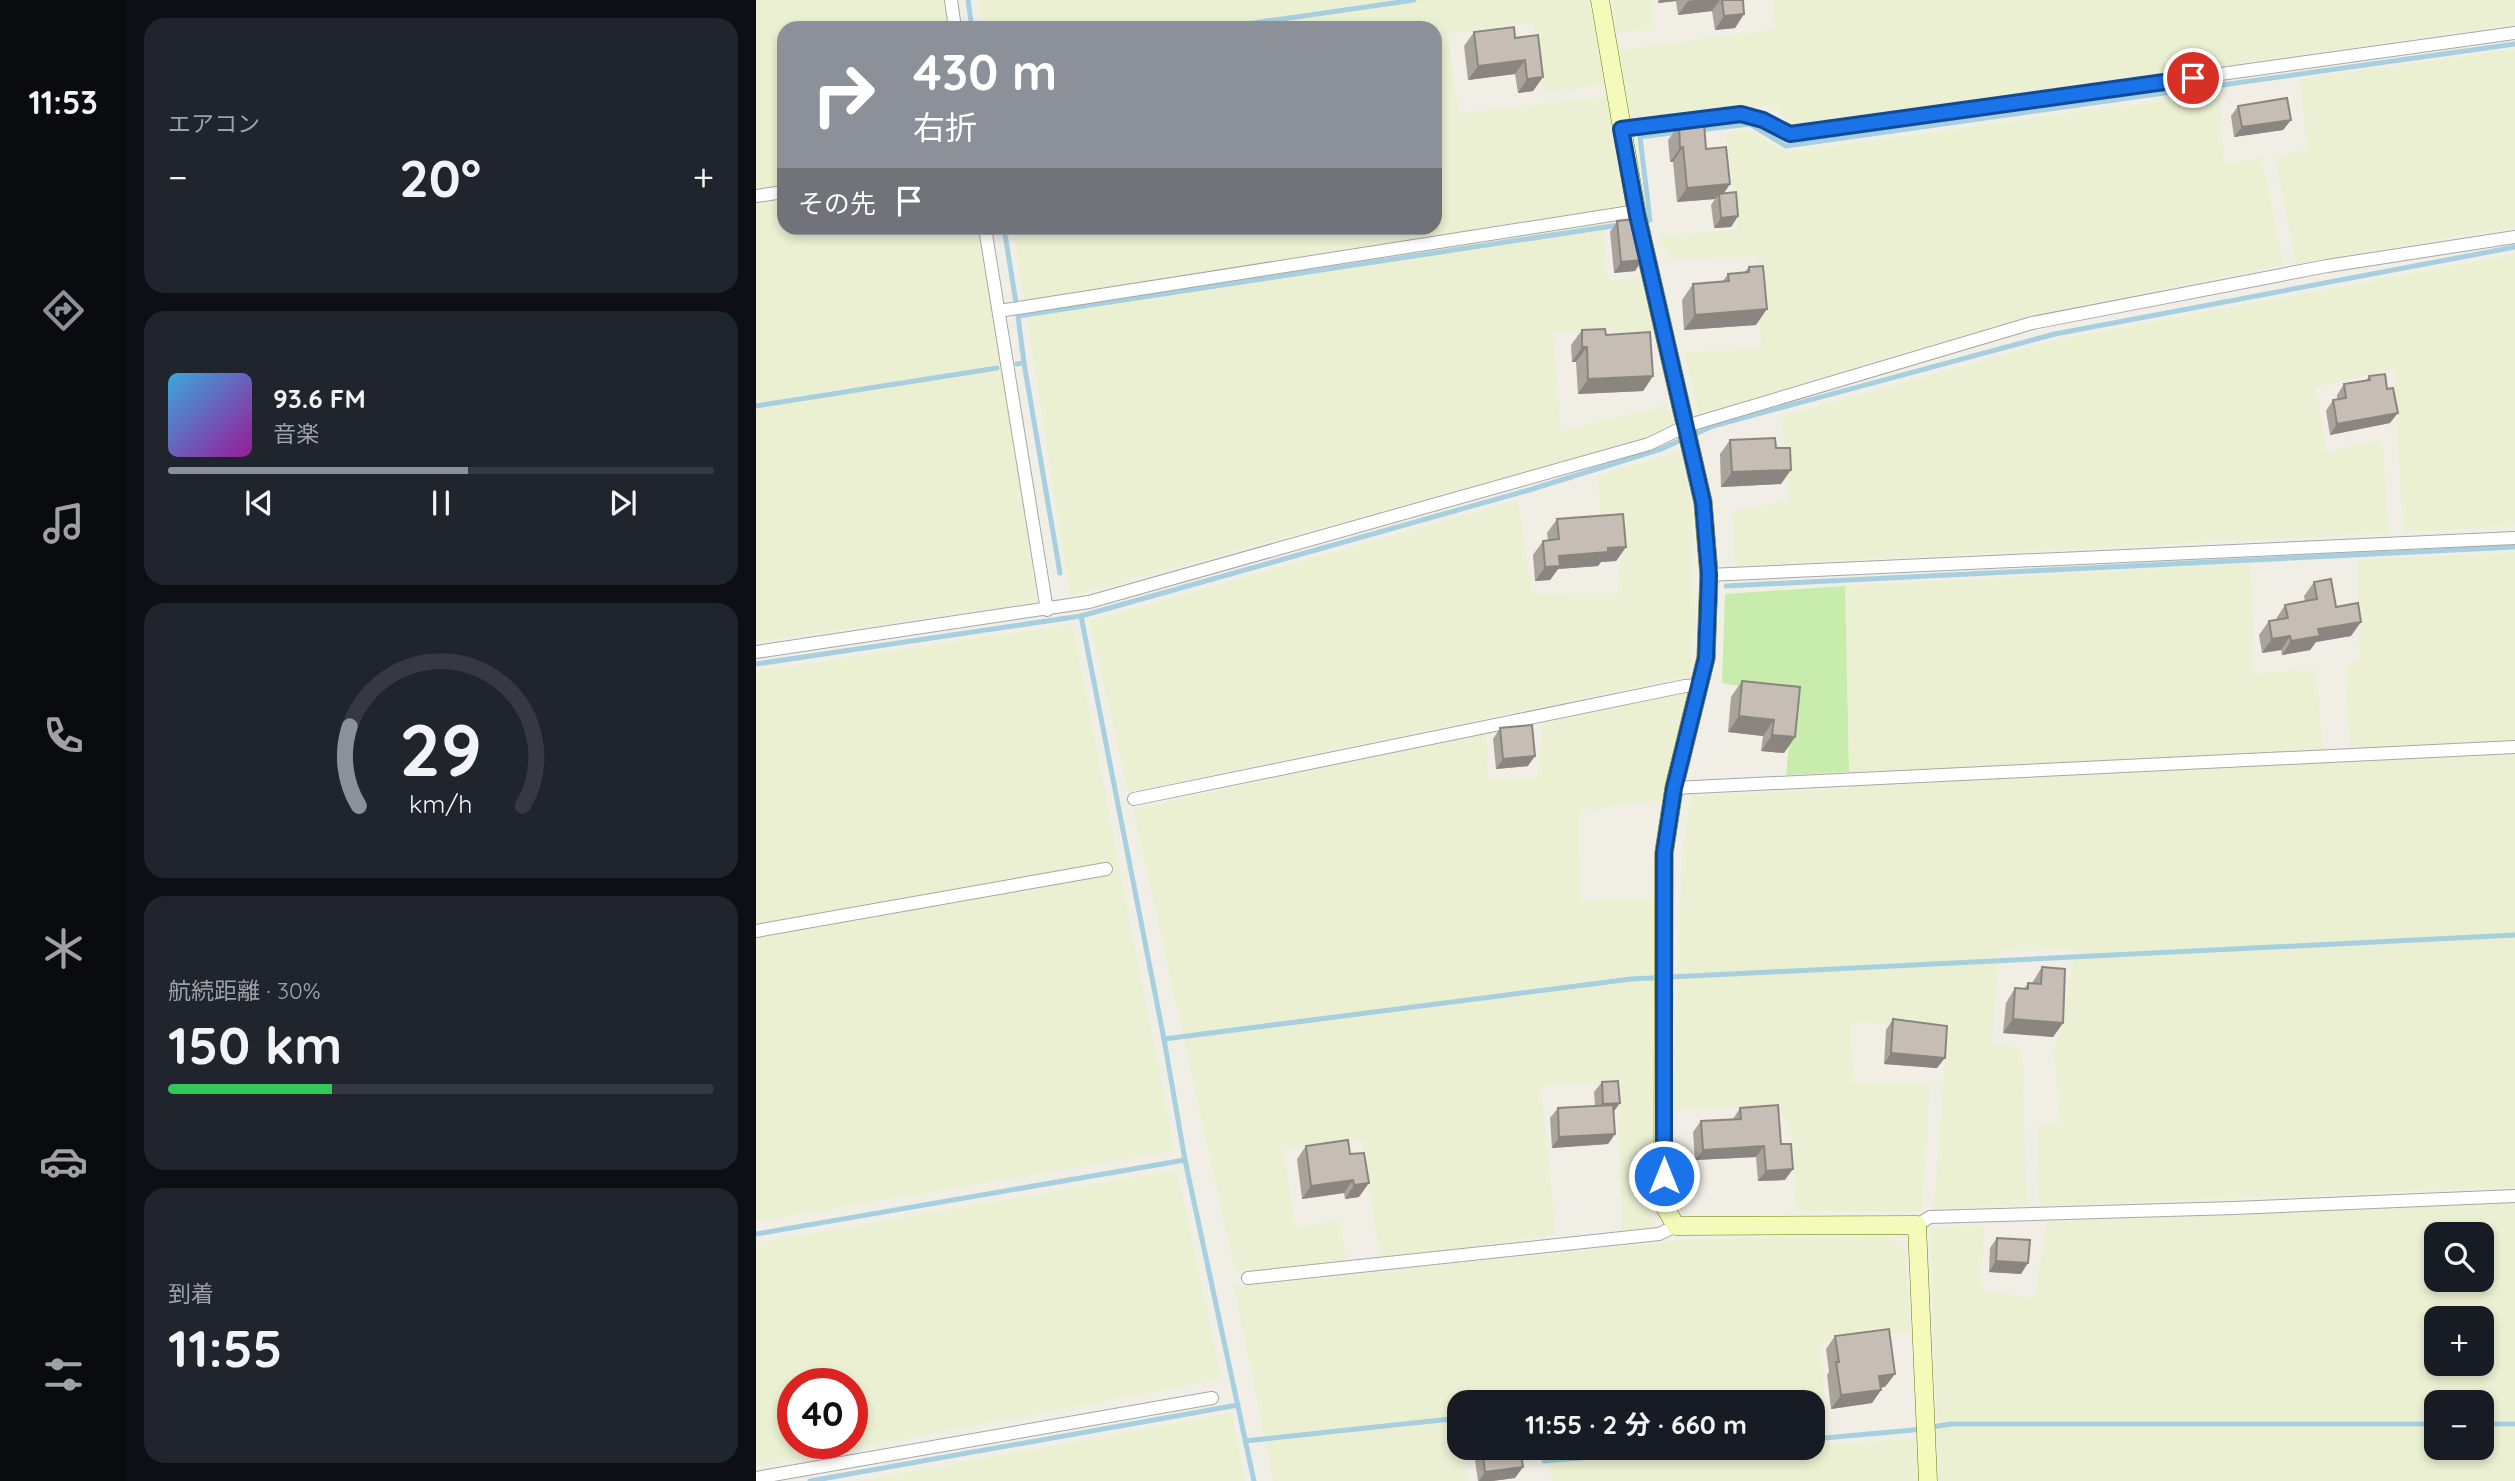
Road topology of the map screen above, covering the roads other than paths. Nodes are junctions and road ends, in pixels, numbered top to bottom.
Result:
1 (951, 0) edge
2 (1600, 0) edge
3 (954, 21) edge
4 (2515, 33) edge
5 (1621, 129) junction
6 (777, 193) edge
7 (756, 196) edge
8 (1638, 218) junction
9 (987, 235) edge
10 (2515, 237) edge
11 (1011, 309) junction
12 (1688, 433) junction
13 (2515, 537) edge
14 (1709, 575) junction
15 (1047, 610) junction
16 (756, 652) edge
17 (1700, 685) junction
18 (2515, 747) edge
19 (1674, 788) junction
20 (1134, 799) dead end
21 (1106, 869) dead end
22 (756, 931) edge
23 (2515, 1196) edge
24 (1917, 1225) junction
25 (1676, 1226) junction
26 (1248, 1278) dead end
27 (1212, 1398) dead end
28 (756, 1478) edge
29 (1928, 1481) edge

1 - 3 street
2 - 5 street
4 - 5 street
5 - 8 street
6 - 7 street
8 - 11 street
8 - 12 street
9 - 11 street
10 - 12 street
11 - 15 street
12 - 14 street
12 - 15 street
13 - 14 street
14 - 17 street
15 - 16 street
17 - 19 street
17 - 20 street
18 - 19 street
19 - 25 street
21 - 22 street
23 - 24 street
24 - 25 street
24 - 29 street
25 - 26 street
27 - 28 street

